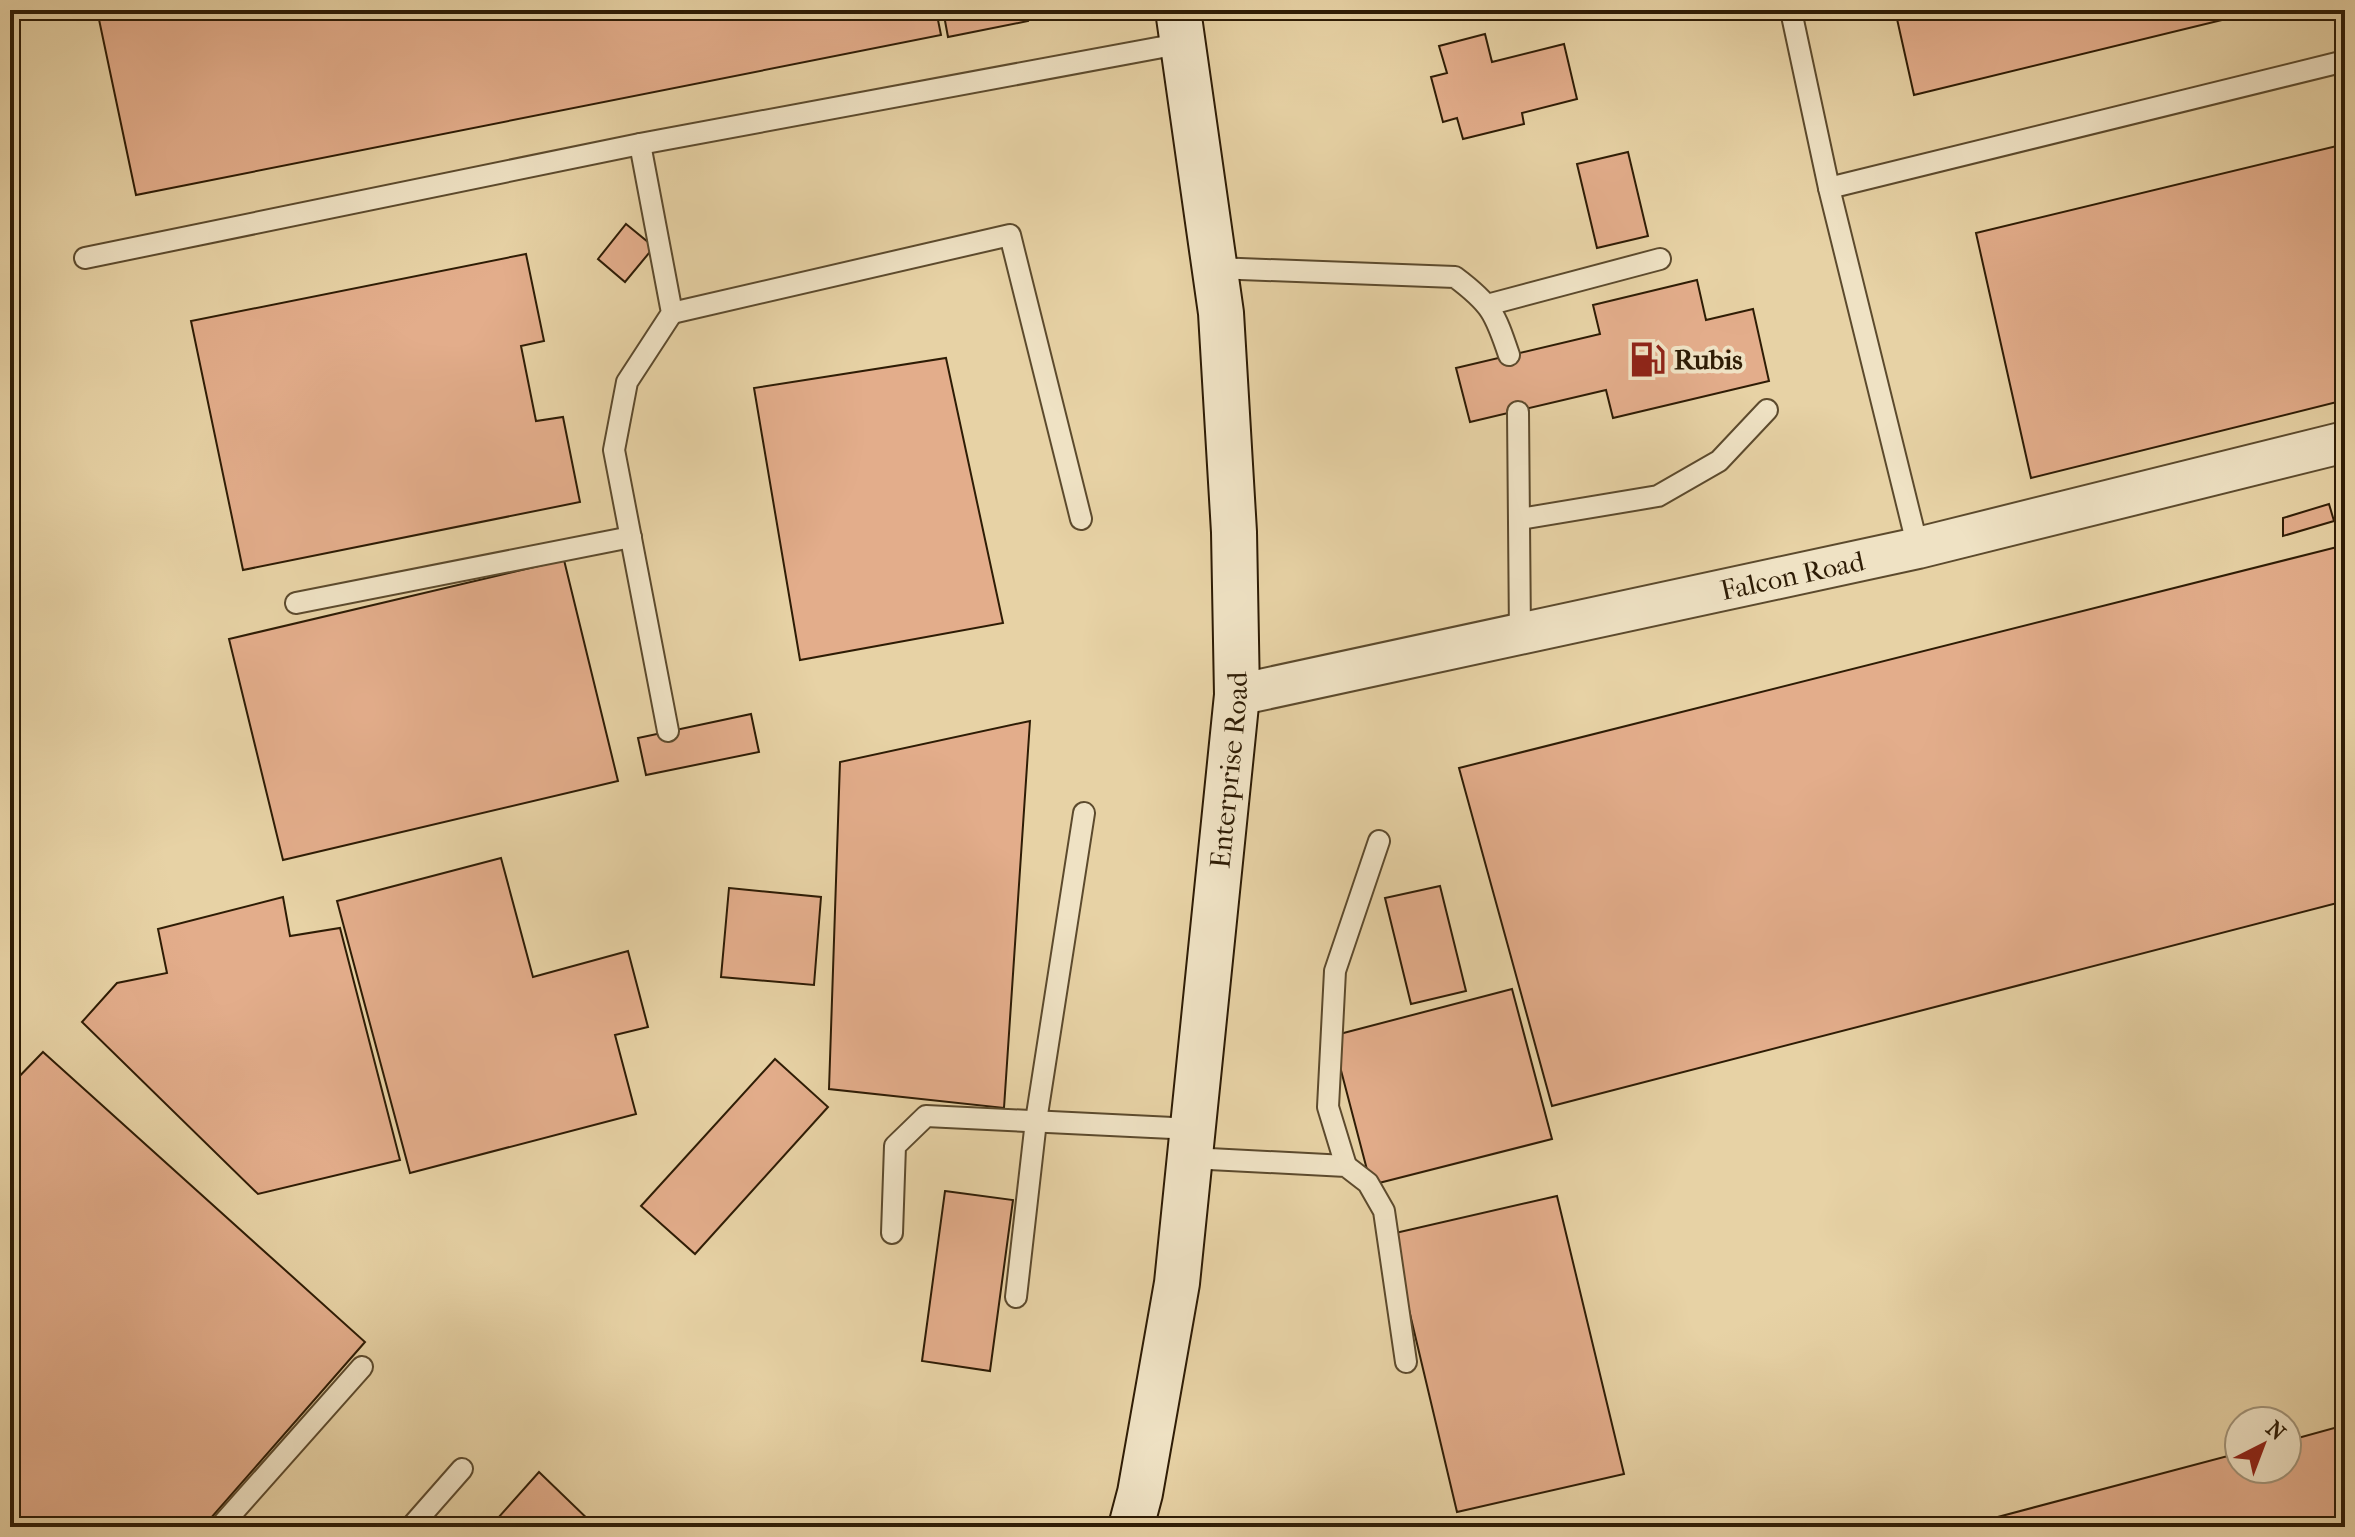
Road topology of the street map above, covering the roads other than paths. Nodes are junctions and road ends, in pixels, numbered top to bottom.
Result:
1 (1791, 11) edge
2 (1181, 27) edge
3 (2345, 61) edge
4 (640, 144) junction
5 (1829, 188) junction
6 (85, 258) dead end
7 (1660, 259) dead end
8 (1215, 268) junction
9 (1487, 305) junction
10 (672, 313) junction
11 (1509, 355) dead end
12 (1767, 410) dead end
13 (1518, 412) dead end
14 (2345, 442) edge
15 (1081, 519) dead end
16 (1520, 519) junction
17 (631, 537) junction
18 (1918, 548) junction
19 (296, 603) dead end
20 (1520, 634) junction
21 (1237, 695) junction
22 (668, 731) dead end
23 (1084, 813) dead end
24 (1379, 841) dead end
25 (1036, 1121) junction
26 (1191, 1143) junction
27 (1346, 1166) junction
28 (892, 1233) dead end
29 (1016, 1297) dead end
30 (1406, 1362) dead end
31 (362, 1367) dead end
32 (462, 1469) dead end
33 (220, 1527) edge
34 (411, 1527) edge
35 (1131, 1527) edge

1 - 5 lane
2 - 4 lane
2 - 8 main road, Enterprise Road
3 - 5 lane
4 - 6 lane
4 - 10 lane
5 - 18 lane
7 - 9 lane
8 - 9 lane
8 - 21 main road, Enterprise Road
9 - 11 lane
10 - 15 lane
10 - 17 lane
12 - 16 lane
13 - 16 lane
14 - 18 street, Falcon Road
16 - 20 lane
17 - 19 lane
17 - 22 lane
18 - 20 street, Falcon Road
20 - 21 street, Falcon Road
21 - 26 main road, Enterprise Road
23 - 25 lane
24 - 27 lane
25 - 26 lane
25 - 28 lane
25 - 29 lane
26 - 27 lane
26 - 35 main road, Enterprise Road
27 - 30 lane
31 - 33 lane
32 - 34 lane

